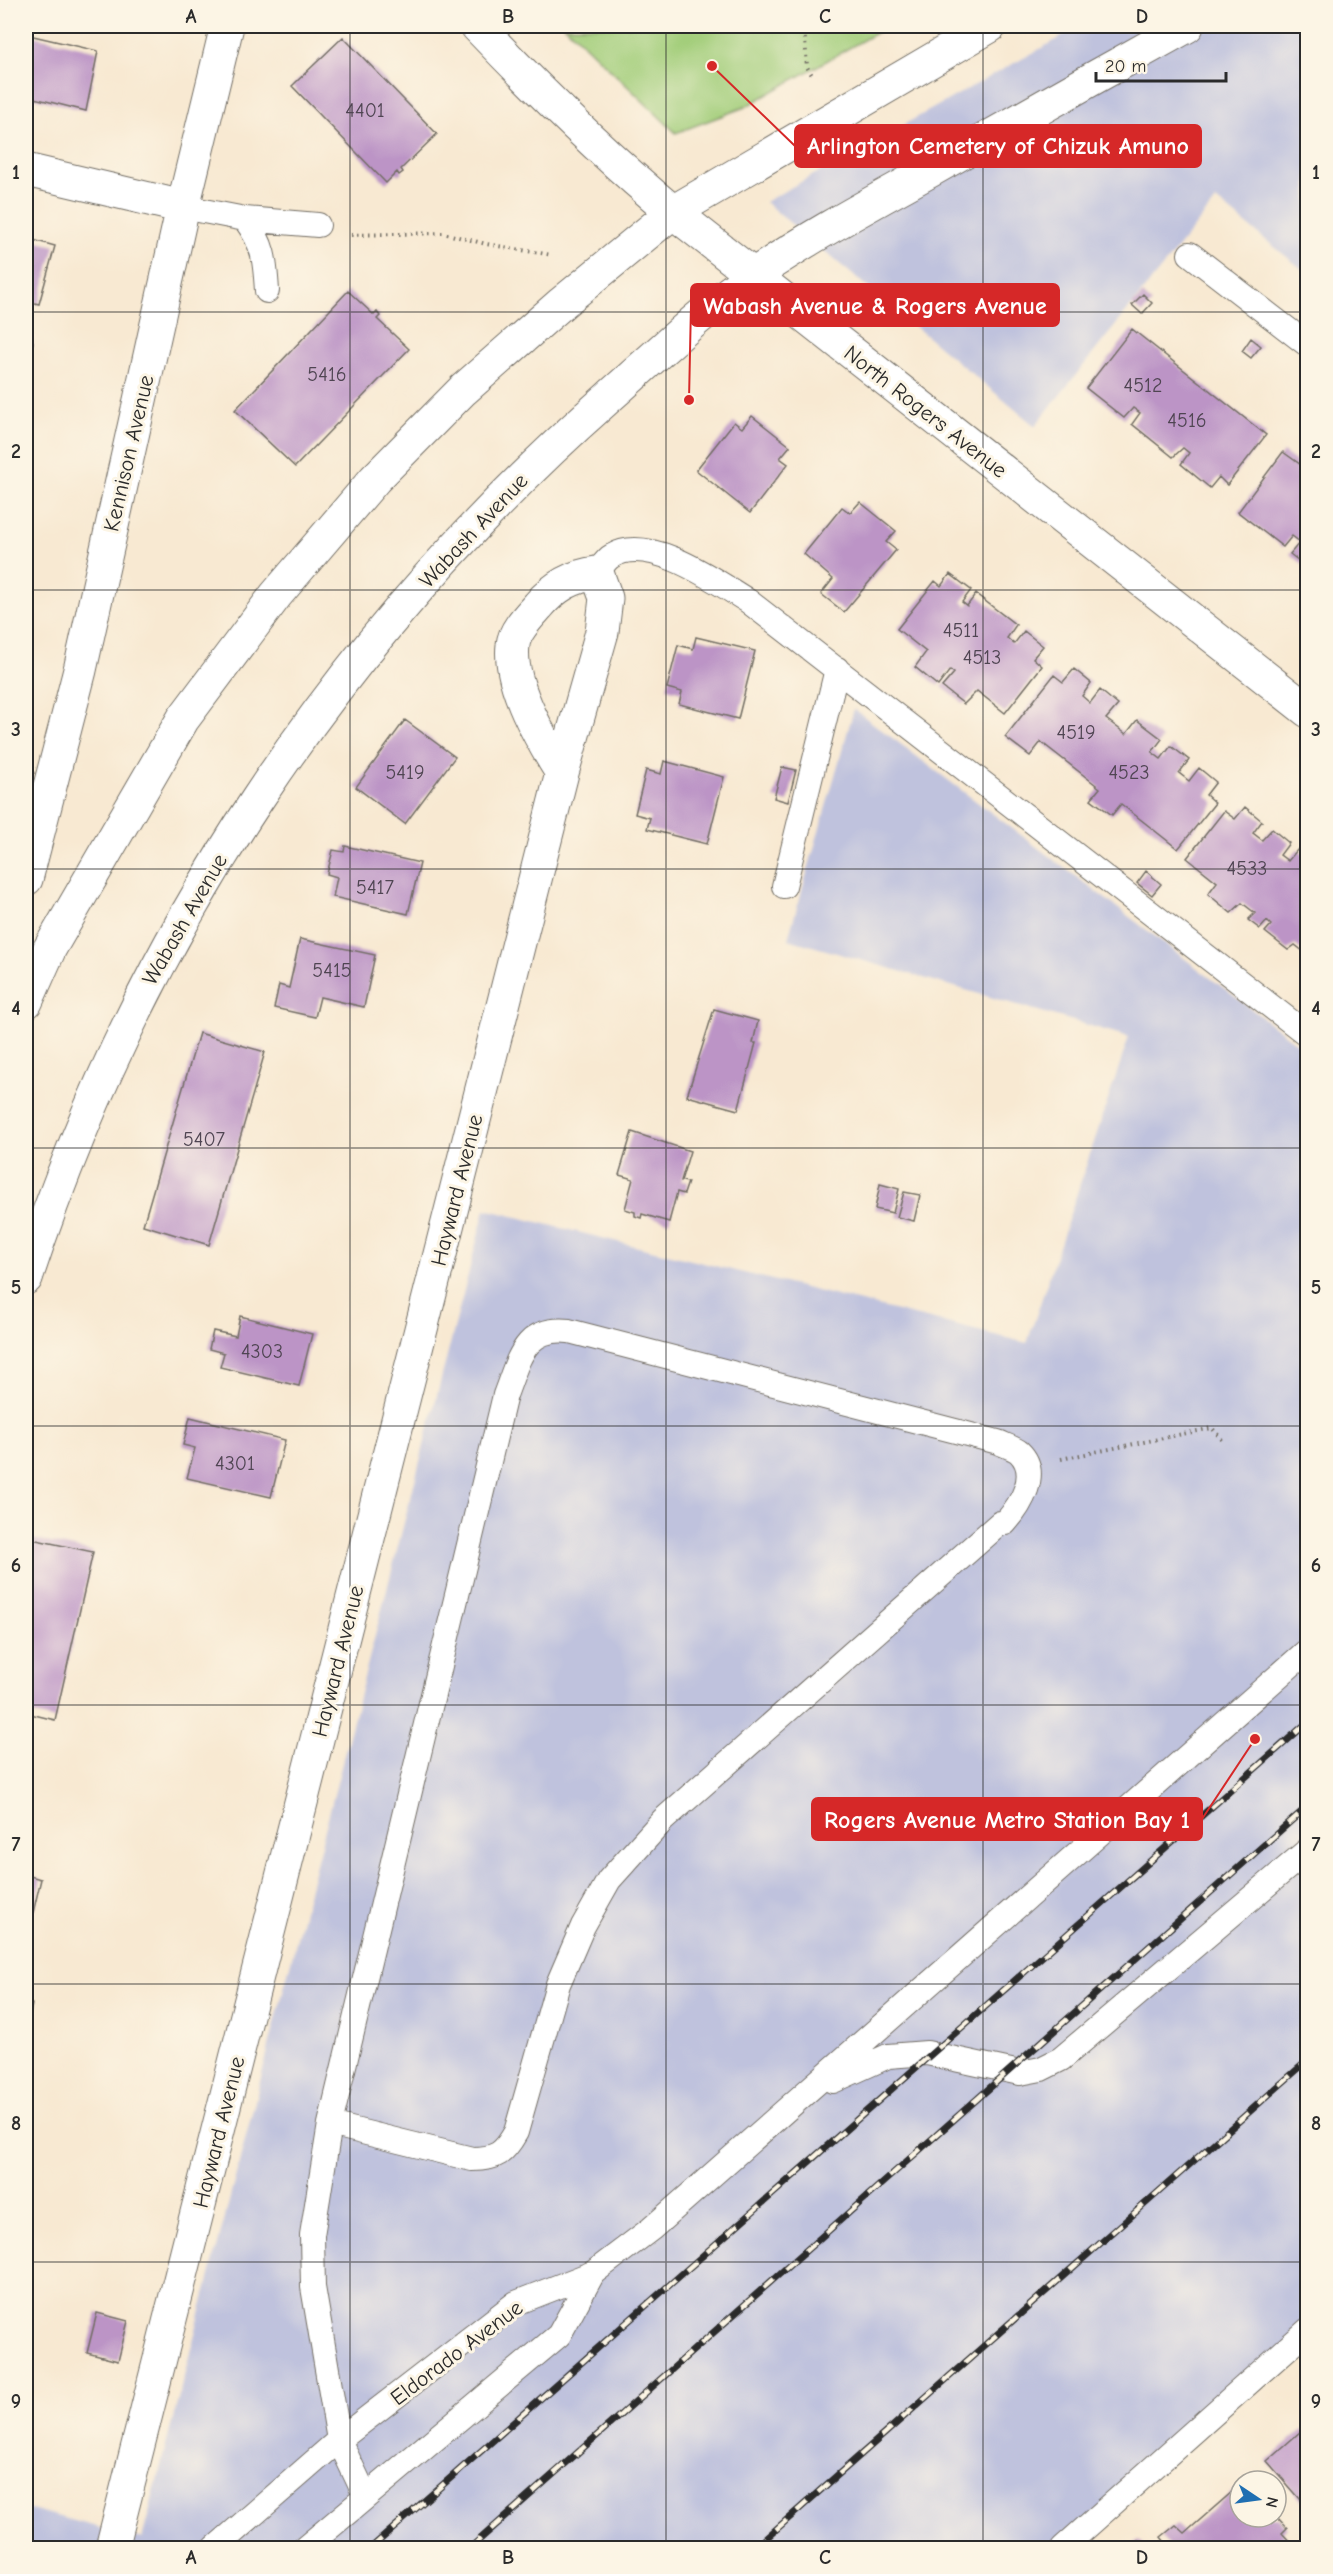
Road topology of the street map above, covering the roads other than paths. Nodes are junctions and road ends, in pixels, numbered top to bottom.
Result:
1 (227, 26) edge
2 (477, 26) edge
3 (990, 26) edge
4 (1187, 26) edge
5 (26, 170) edge
6 (183, 207) junction
7 (673, 212) junction
8 (245, 219) junction
9 (318, 225) road end
10 (1190, 254) dead end
11 (753, 275) junction
12 (267, 291) dead end
13 (1308, 345) edge
14 (597, 573) junction
15 (837, 669) junction
16 (1308, 711) edge
17 (562, 773) junction
18 (26, 879) edge
19 (784, 886) dead end
20 (26, 1002) edge
21 (1308, 1035) edge
22 (26, 1278) edge
23 (1308, 1650) edge
24 (1308, 1850) edge
25 (805, 2096) junction
26 (330, 2124) junction
27 (593, 2272) junction
28 (1308, 2330) edge
29 (339, 2440) junction
30 (366, 2497) junction
31 (112, 2548) edge
32 (215, 2548) edge
33 (305, 2548) edge
34 (1063, 2548) edge

1 - 6 street, Kennison Avenue
2 - 7 street, North Rogers Avenue
3 - 7 street
4 - 11 street, Wabash Avenue
5 - 6 street
6 - 8 lane
6 - 18 street, Kennison Avenue
7 - 11 street, North Rogers Avenue
7 - 20 street
8 - 9 lane
8 - 12 lane
10 - 13 lane
11 - 16 street, North Rogers Avenue
11 - 22 street, Wabash Avenue
14 - 15 lane
14 - 17 street, Hayward Avenue
14 - 17 street
15 - 19 lane
15 - 21 lane
17 - 31 street, Hayward Avenue
23 - 25 lane
24 - 25 lane
25 - 27 lane
26 - 26 lane
26 - 29 lane
27 - 29 lane, Eldorado Avenue
27 - 30 lane
28 - 34 lane
29 - 30 lane
29 - 32 lane, Eldorado Avenue
30 - 33 lane

